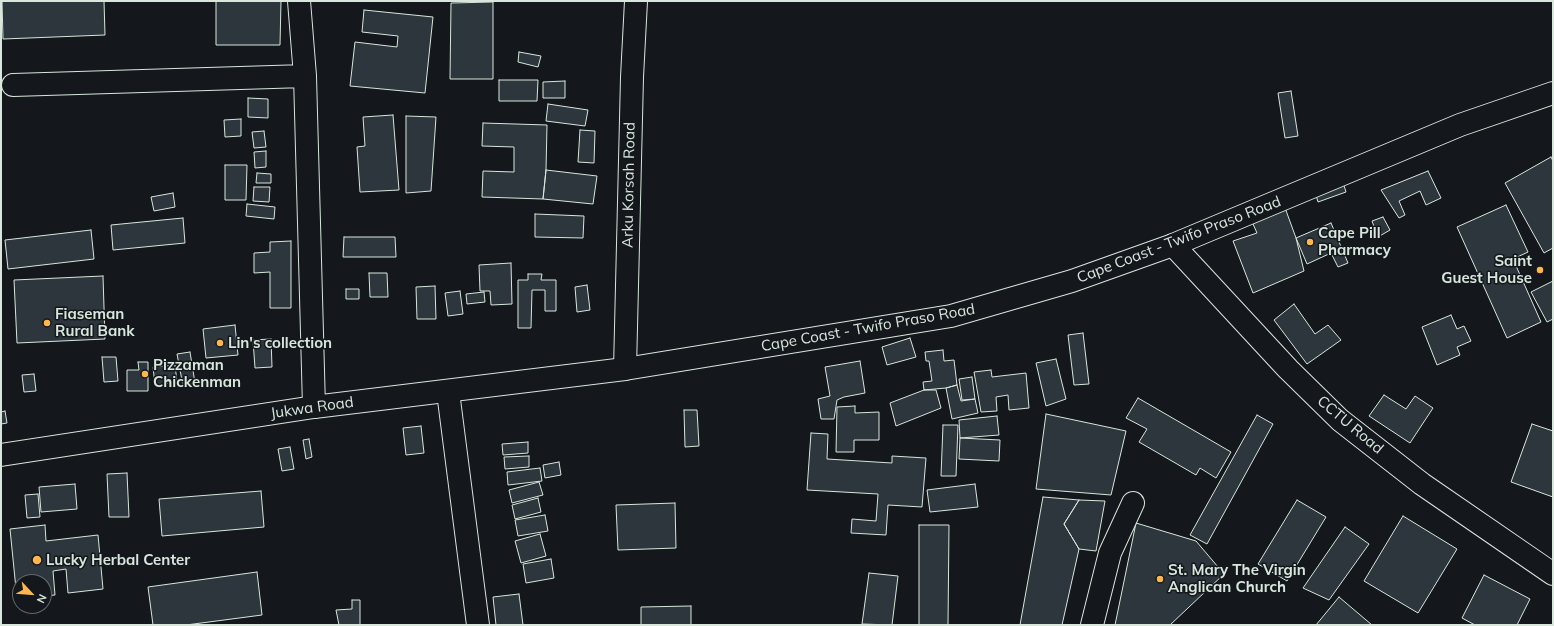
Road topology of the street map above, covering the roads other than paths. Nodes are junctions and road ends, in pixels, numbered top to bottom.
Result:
1 (299, 1) edge
2 (636, 1) edge
3 (305, 76) junction
4 (13, 85) dead end
5 (1553, 93) edge
6 (1173, 245) junction
7 (625, 369) junction
8 (448, 392) junction
9 (314, 407) junction
10 (1, 455) edge
11 (1133, 503) dead end
12 (1553, 574) edge
13 (478, 625) edge
14 (1092, 625) edge

1 - 3 street
2 - 7 street, Arku Korsah Road
3 - 4 street
3 - 9 street
5 - 6 street, Cape Coast - Twifo Praso Road
6 - 7 street, Cape Coast - Twifo Praso Road
6 - 12 street, CCTU Road
7 - 8 street, Jukwa Road
8 - 9 street, Jukwa Road
8 - 13 street
9 - 10 street, Jukwa Road
11 - 14 street

